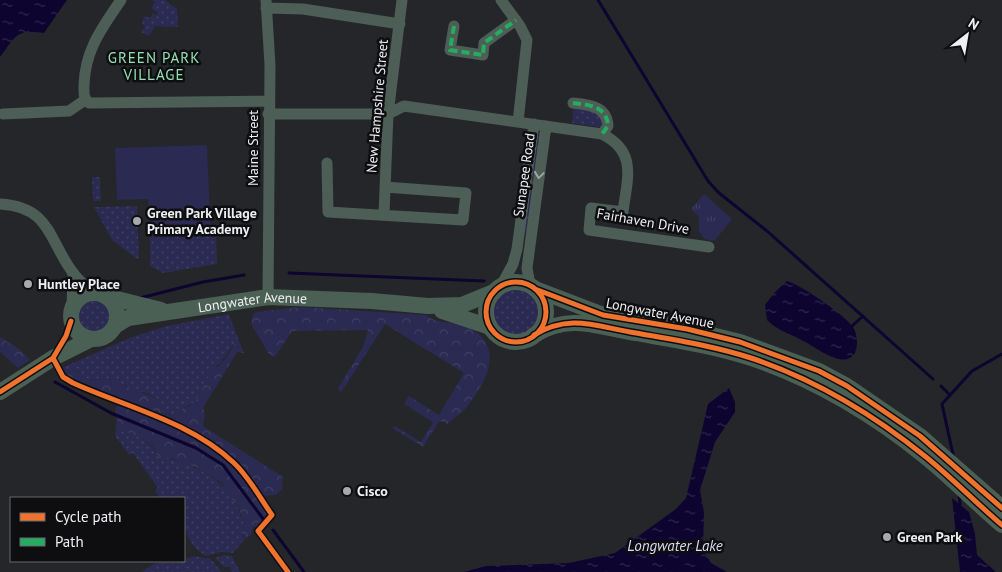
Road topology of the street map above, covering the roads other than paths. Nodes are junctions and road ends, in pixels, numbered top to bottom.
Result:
1 (121, 0) edge
2 (402, 0) edge
3 (501, 0) edge
4 (266, 4) edge
5 (516, 20) junction
6 (400, 24) junction
7 (454, 26) dead end
8 (85, 100) junction
9 (268, 101) junction
10 (573, 103) dead end
11 (3, 114) dead end
12 (268, 114) junction
13 (388, 114) junction
14 (518, 122) junction
15 (540, 125) junction
16 (602, 134) junction
17 (327, 163) dead end
18 (385, 187) junction
19 (0, 204) edge
20 (384, 214) junction
21 (710, 247) dead end
22 (73, 274) junction
23 (532, 287) junction
24 (497, 289) junction
25 (99, 294) junction
26 (268, 297) junction
27 (428, 306) junction
28 (168, 311) junction
29 (71, 315) junction
30 (114, 326) junction
31 (490, 327) junction
32 (534, 335) junction
33 (91, 339) junction
34 (53, 358) junction
35 (0, 392) edge
36 (1002, 508) edge
37 (1002, 525) edge

1 - 8 street
2 - 6 street, New Hampshire Street
3 - 5 street
4 - 6 street
4 - 9 street, Maine Street
5 - 7 street
5 - 14 street
6 - 13 street, New Hampshire Street
8 - 9 street
8 - 11 street
9 - 12 street, Maine Street
10 - 16 street
12 - 13 street, Fairhaven Drive
12 - 26 street, Maine Street
13 - 14 street, Fairhaven Drive
13 - 18 street, New Hampshire Street
14 - 15 street, Fairhaven Drive
15 - 16 street, Fairhaven Drive
15 -> 23 street, Sunapee Road
15 - 24 street, Sunapee Road
16 - 21 street, Fairhaven Drive
17 - 20 street
18 - 20 street, New Hampshire Street
18 - 20 street
19 - 22 street
22 - 25 street
22 - 29 street
23 - 24 street
23 - 32 street
23 - 36 street, Longwater Avenue
24 - 27 street, Longwater Avenue
24 - 31 street
25 - 28 street, Longwater Avenue
25 - 29 street
25 - 30 street
26 - 27 street, Longwater Avenue
26 - 28 street, Longwater Avenue
27 - 31 street, Longwater Avenue
28 - 30 street, Longwater Avenue
29 - 33 street
29 - 34 street
30 - 33 street
31 - 32 street
32 - 37 street, Longwater Avenue
33 - 34 street
34 - 35 street

